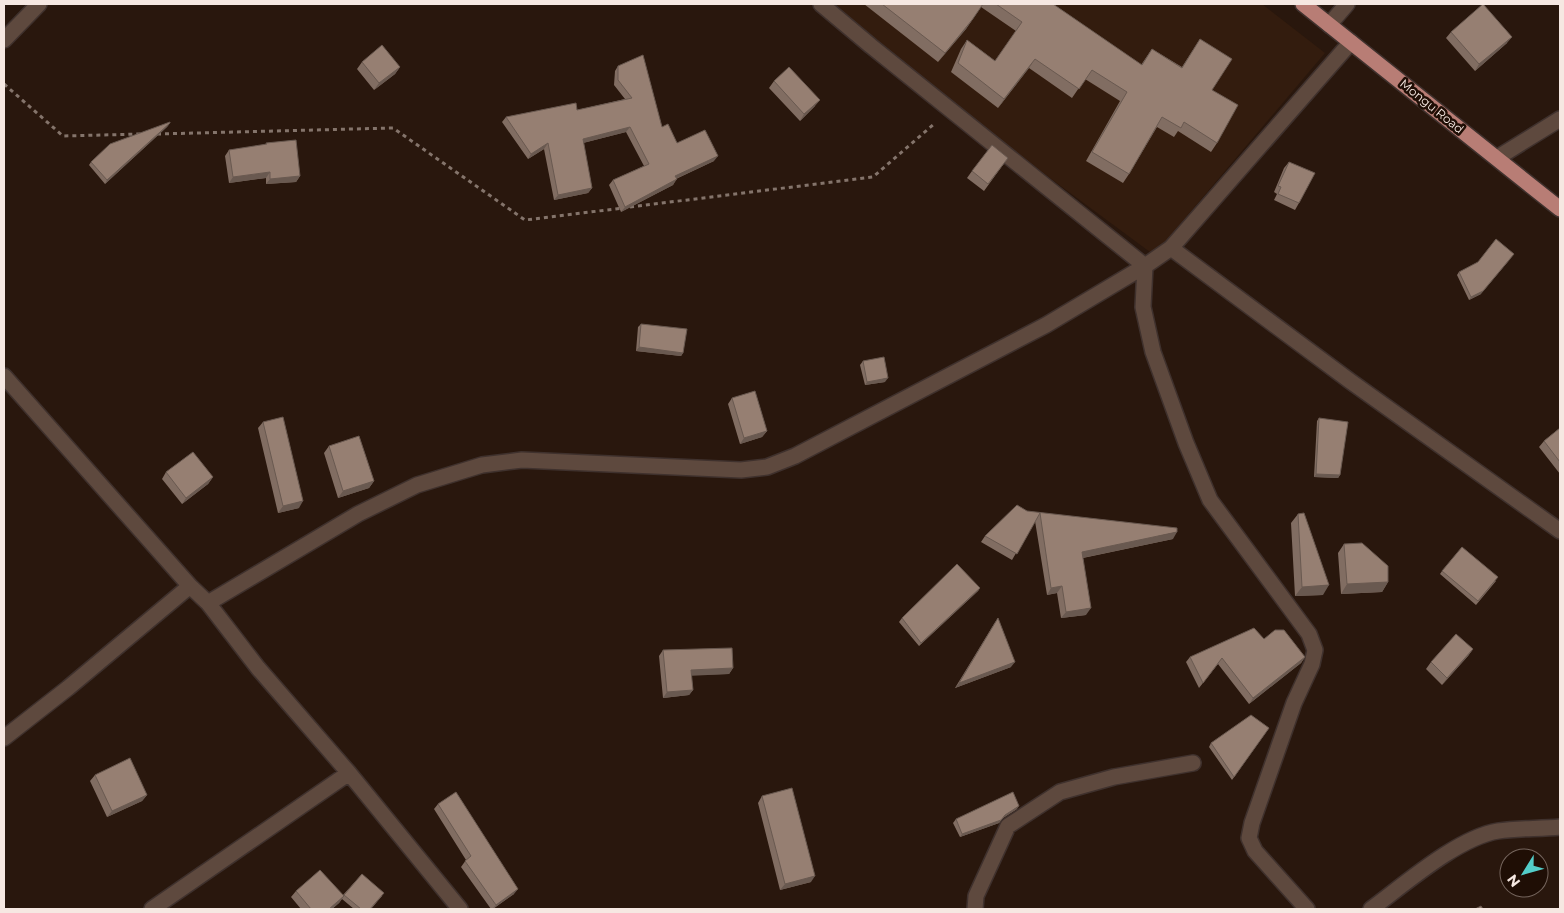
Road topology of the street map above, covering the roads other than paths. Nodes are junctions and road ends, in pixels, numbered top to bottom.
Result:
1 (39, 4) edge
2 (821, 4) edge
3 (1303, 4) edge
4 (1347, 4) edge
5 (1330, 25) junction
6 (4, 40) edge
7 (1351, 42) junction
8 (1560, 119) edge
9 (1497, 158) junction
10 (1560, 209) edge
11 (1171, 248) junction
12 (1145, 266) junction
13 (4, 376) edge
14 (1560, 531) edge
15 (190, 586) junction
16 (208, 603) junction
17 (4, 738) edge
18 (1193, 763) dead end
19 (349, 772) junction
20 (1560, 828) edge
21 (152, 909) edge
22 (460, 909) edge
23 (975, 909) edge
24 (1308, 909) edge
25 (1371, 909) edge

1 - 6 street
2 - 12 street
3 - 5 main road, Mongu Road
4 - 5 street
5 - 7 main road, Mongu Road
7 - 9 main road, Mongu Road
7 - 11 street
8 - 9 street
9 - 10 main road, Mongu Road
11 - 12 street
11 - 14 street
12 - 16 street
12 - 24 street
13 - 15 street
15 - 16 street
15 - 17 street
16 - 19 street
18 - 23 street
19 - 21 street
19 - 22 street
20 - 25 street

